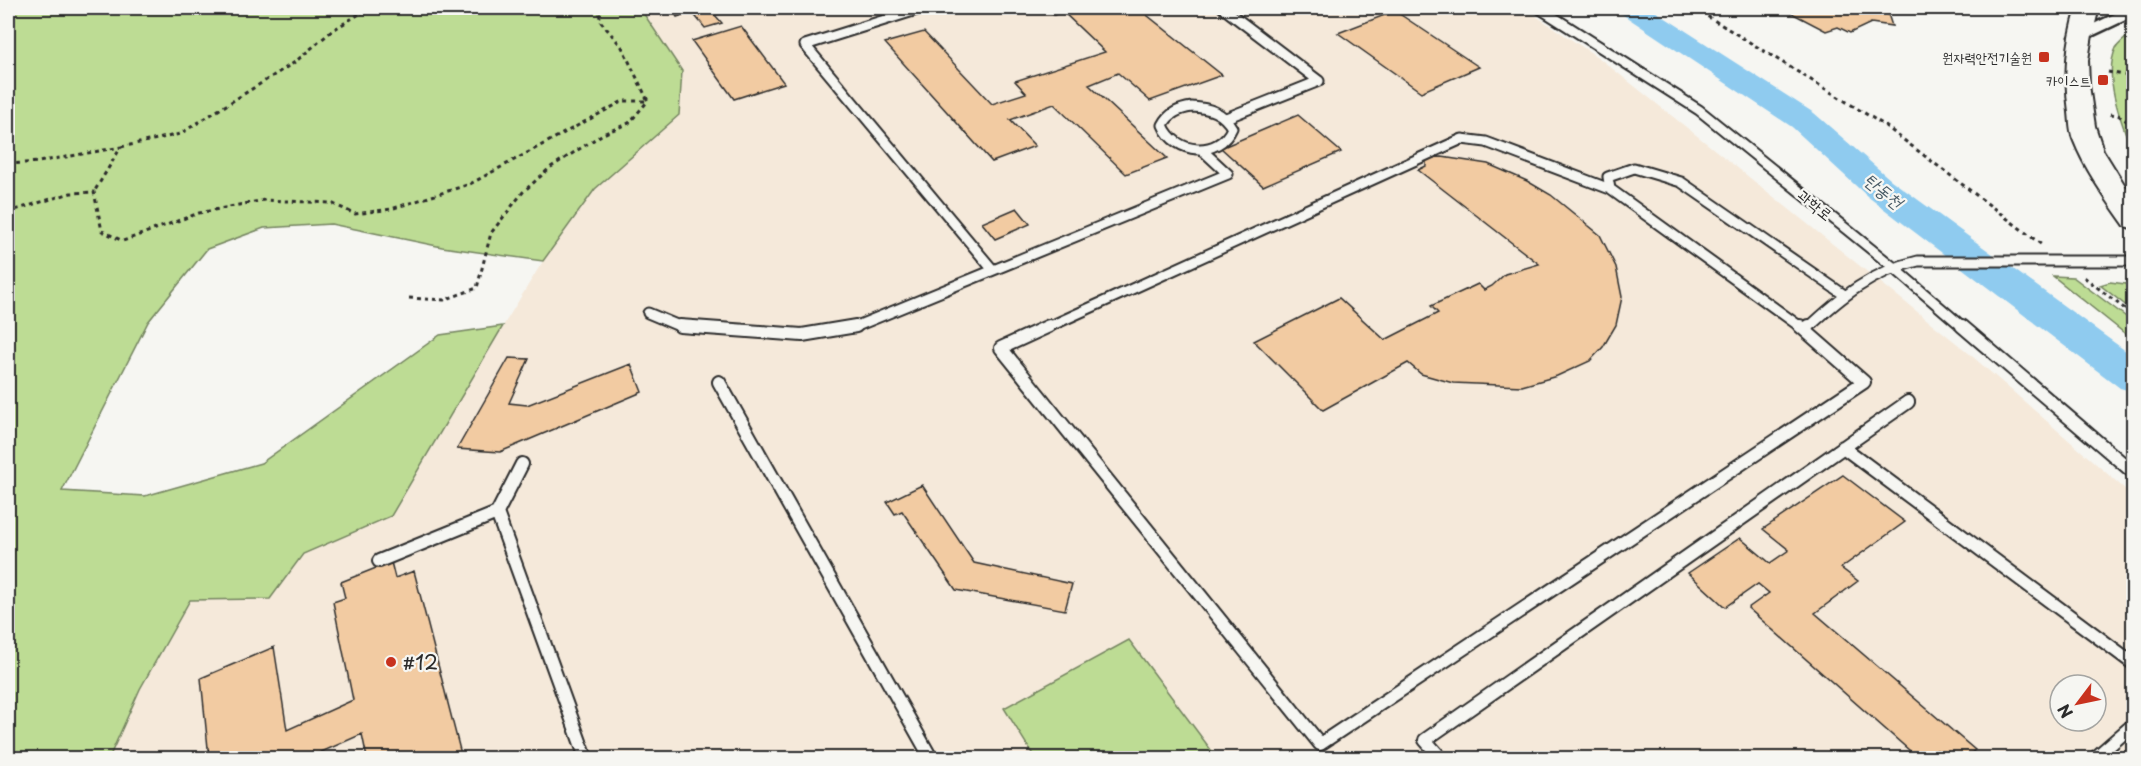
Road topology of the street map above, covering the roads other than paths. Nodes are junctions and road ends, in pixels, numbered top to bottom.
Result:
1 (923, 8) edge
2 (1223, 8) edge
3 (1539, 8) edge
4 (2088, 8) edge
5 (2133, 10) edge
6 (2078, 37) junction
7 (1226, 118) junction
8 (1201, 149) junction
9 (1610, 189) junction
10 (2133, 220) edge
11 (2133, 261) edge
12 (1892, 266) junction
13 (993, 270) junction
14 (1843, 294) junction
15 (648, 313) dead end
16 (1805, 330) junction
17 (719, 382) dead end
18 (1908, 402) dead end
19 (1844, 447) junction
20 (522, 464) dead end
21 (2133, 473) edge
22 (497, 513) junction
23 (379, 561) dead end
24 (2133, 664) edge
25 (2133, 724) edge
26 (586, 759) edge
27 (931, 759) edge
28 (1441, 759) edge
29 (2095, 759) edge

1 - 13 lane
2 - 7 lane
3 - 12 lane, 과학로
4 - 6 main road
5 - 6 street
6 - 10 main road
7 - 8 lane
7 - 8 lane
8 - 13 lane
9 - 14 lane
9 - 16 lane
9 - 16 lane
11 - 12 lane
12 - 14 lane
12 - 21 lane, 과학로
13 - 15 lane
14 - 16 lane
17 - 27 lane
18 - 19 lane
19 - 24 lane
19 - 28 lane
20 - 22 lane
22 - 23 lane
22 - 26 lane
25 - 29 lane

